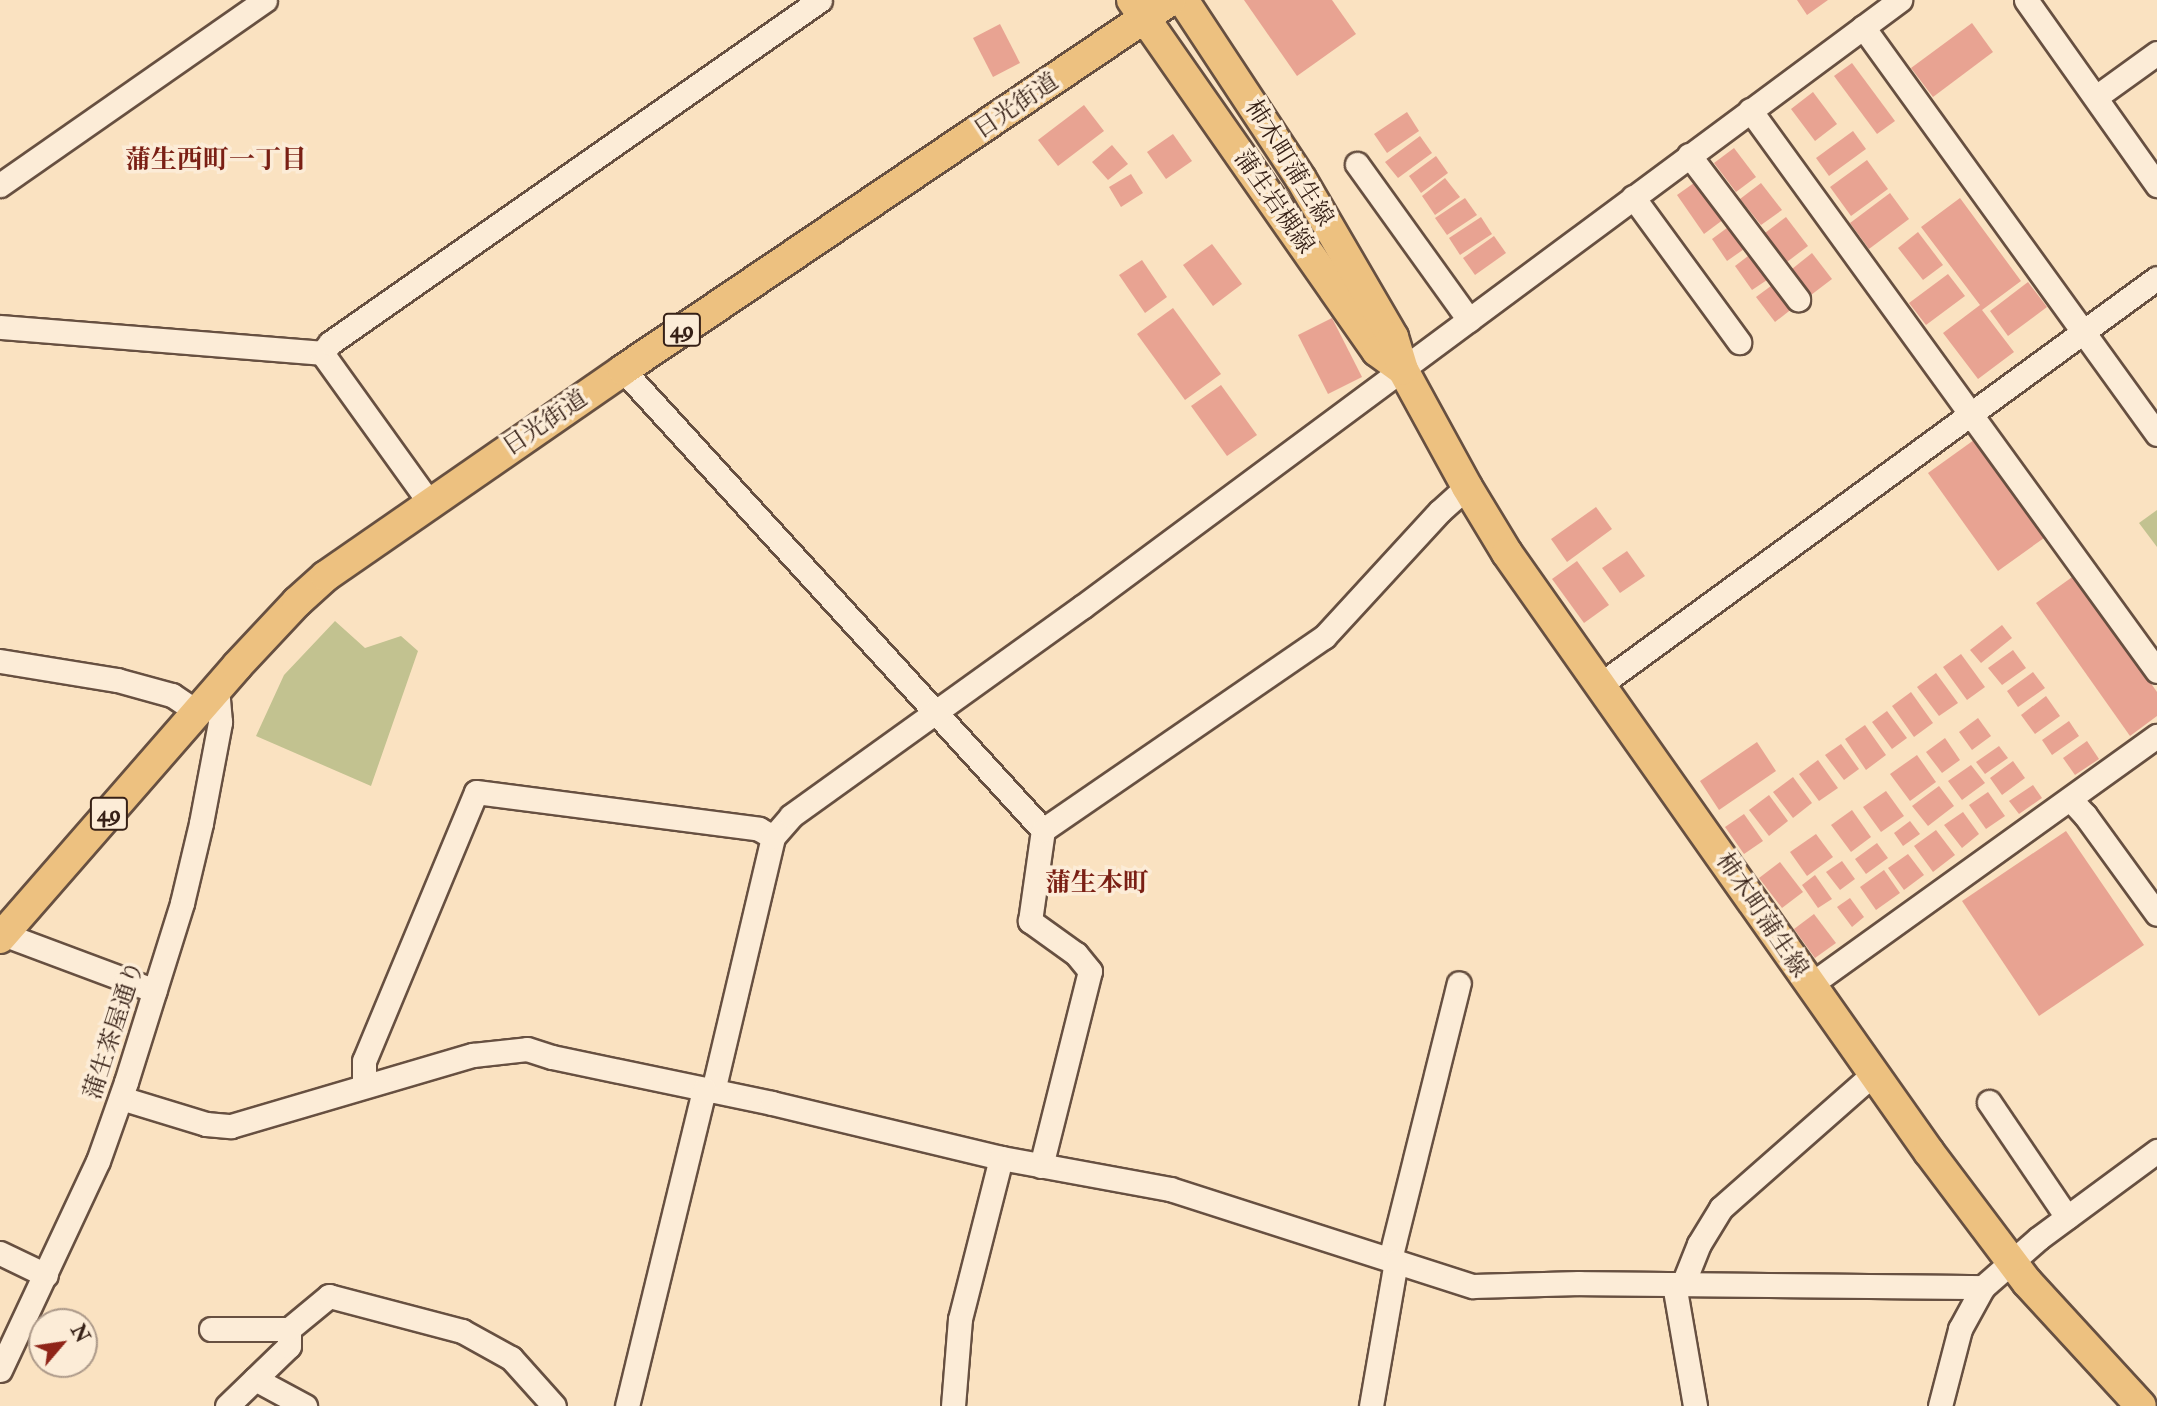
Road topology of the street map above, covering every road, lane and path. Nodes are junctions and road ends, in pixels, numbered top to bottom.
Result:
1 (265, 0) edge
2 (820, 0) edge
3 (1171, 0) edge
4 (1183, 0) edge
5 (1900, 0) edge
6 (2026, 0) edge
7 (1138, 9) edge
8 (1863, 27) junction
9 (2157, 53) edge
10 (2096, 97) junction
11 (1750, 110) junction
12 (1689, 155) junction
13 (1357, 163) dead end
14 (0, 185) edge
15 (2157, 185) edge
16 (1633, 197) junction
17 (2157, 278) edge
18 (1798, 299) dead end
19 (1469, 320) junction
20 (0, 327) edge
21 (2081, 331) junction
22 (1738, 342) dead end
23 (322, 353) junction
24 (623, 370) junction
25 (1403, 370) junction
26 (1420, 398) joint
27 (1973, 415) junction
28 (2157, 434) edge
29 (1467, 487) junction
30 (429, 502) junction
31 (0, 661) edge
32 (2157, 671) edge
33 (1601, 684) junction
34 (217, 690) junction
35 (197, 712) junction
36 (937, 712) junction
37 (2157, 736) edge
38 (2070, 799) junction
39 (1043, 830) junction
40 (773, 837) junction
41 (2157, 915) edge
42 (1, 935) edge
43 (1459, 983) dead end
44 (1810, 985) junction
45 (155, 991) junction
46 (1873, 1074) junction
47 (364, 1086) junction
48 (709, 1090) junction
49 (121, 1098) junction
50 (1989, 1102) dead end
51 (2157, 1151) edge
52 (1001, 1158) junction
53 (1041, 1166) junction
54 (2067, 1217) junction
55 (0, 1253) edge
56 (1393, 1260) junction
57 (2012, 1262) junction
58 (46, 1275) junction
59 (1679, 1284) junction
60 (1983, 1287) junction
61 (211, 1329) dead end
62 (289, 1329) junction
63 (0, 1370) edge
64 (255, 1379) junction
65 (227, 1406) edge
66 (305, 1406) edge
67 (554, 1406) edge
68 (627, 1406) edge
69 (953, 1406) edge
70 (1371, 1406) edge
71 (1695, 1406) edge
72 (1940, 1406) edge
73 (2141, 1406) edge

1 - 14 street
2 - 23 street
3 - 7 main road, 日光街道 / 49
4 - 25 main road, 柿木町蒲生線
5 - 8 street
6 - 10 street
7 - 24 main road, 日光街道 / 49
7 - 25 main road, 蒲生岩槻線
8 - 11 street
8 - 21 street
9 - 10 street
10 - 15 street
11 - 12 street
11 - 27 street
12 - 16 street
12 - 18 street
13 - 19 street
16 - 19 street
16 - 22 street
17 - 21 street
19 - 25 street
20 - 23 street
21 - 27 street
21 - 28 street
23 - 30 street
24 - 30 main road, 日光街道 / 49
24 - 36 street
25 - 26 main road, 蒲生岩槻線
25 - 36 street
26 - 29 main road, 柿木町蒲生線
27 - 32 street
27 - 33 street
29 - 33 main road, 柿木町蒲生線
29 - 39 street
30 - 34 main road, 日光街道 / 49
31 - 35 street
33 - 44 main road, 柿木町蒲生線
34 - 35 main road, 日光街道 / 49
34 - 45 street, 蒲生茶屋通り
35 - 42 main road, 日光街道 / 49
36 - 39 street
36 - 40 street
37 - 38 street
38 - 41 street
38 - 44 street
39 - 53 street
40 - 47 street
40 - 48 street
42 - 45 street
43 - 56 street
44 - 46 main road, 柿木町蒲生線
45 - 49 street, 蒲生茶屋通り
46 - 57 main road, 柿木町蒲生線
46 - 59 street
47 - 48 street
47 - 49 street
48 - 52 street
48 - 68 street
49 - 58 street, 蒲生茶屋通り
50 - 54 street
51 - 54 street
52 - 53 street
52 - 69 street
53 - 56 street
54 - 57 street
55 - 58 street
56 - 59 street
56 - 70 street
57 - 60 street
57 - 73 main road, 柿木町蒲生線
58 - 63 street, 蒲生茶屋通り
59 - 60 street
59 - 71 street
60 - 72 street
61 - 62 street
62 - 64 street
62 - 67 street
64 - 65 street
64 - 66 street

